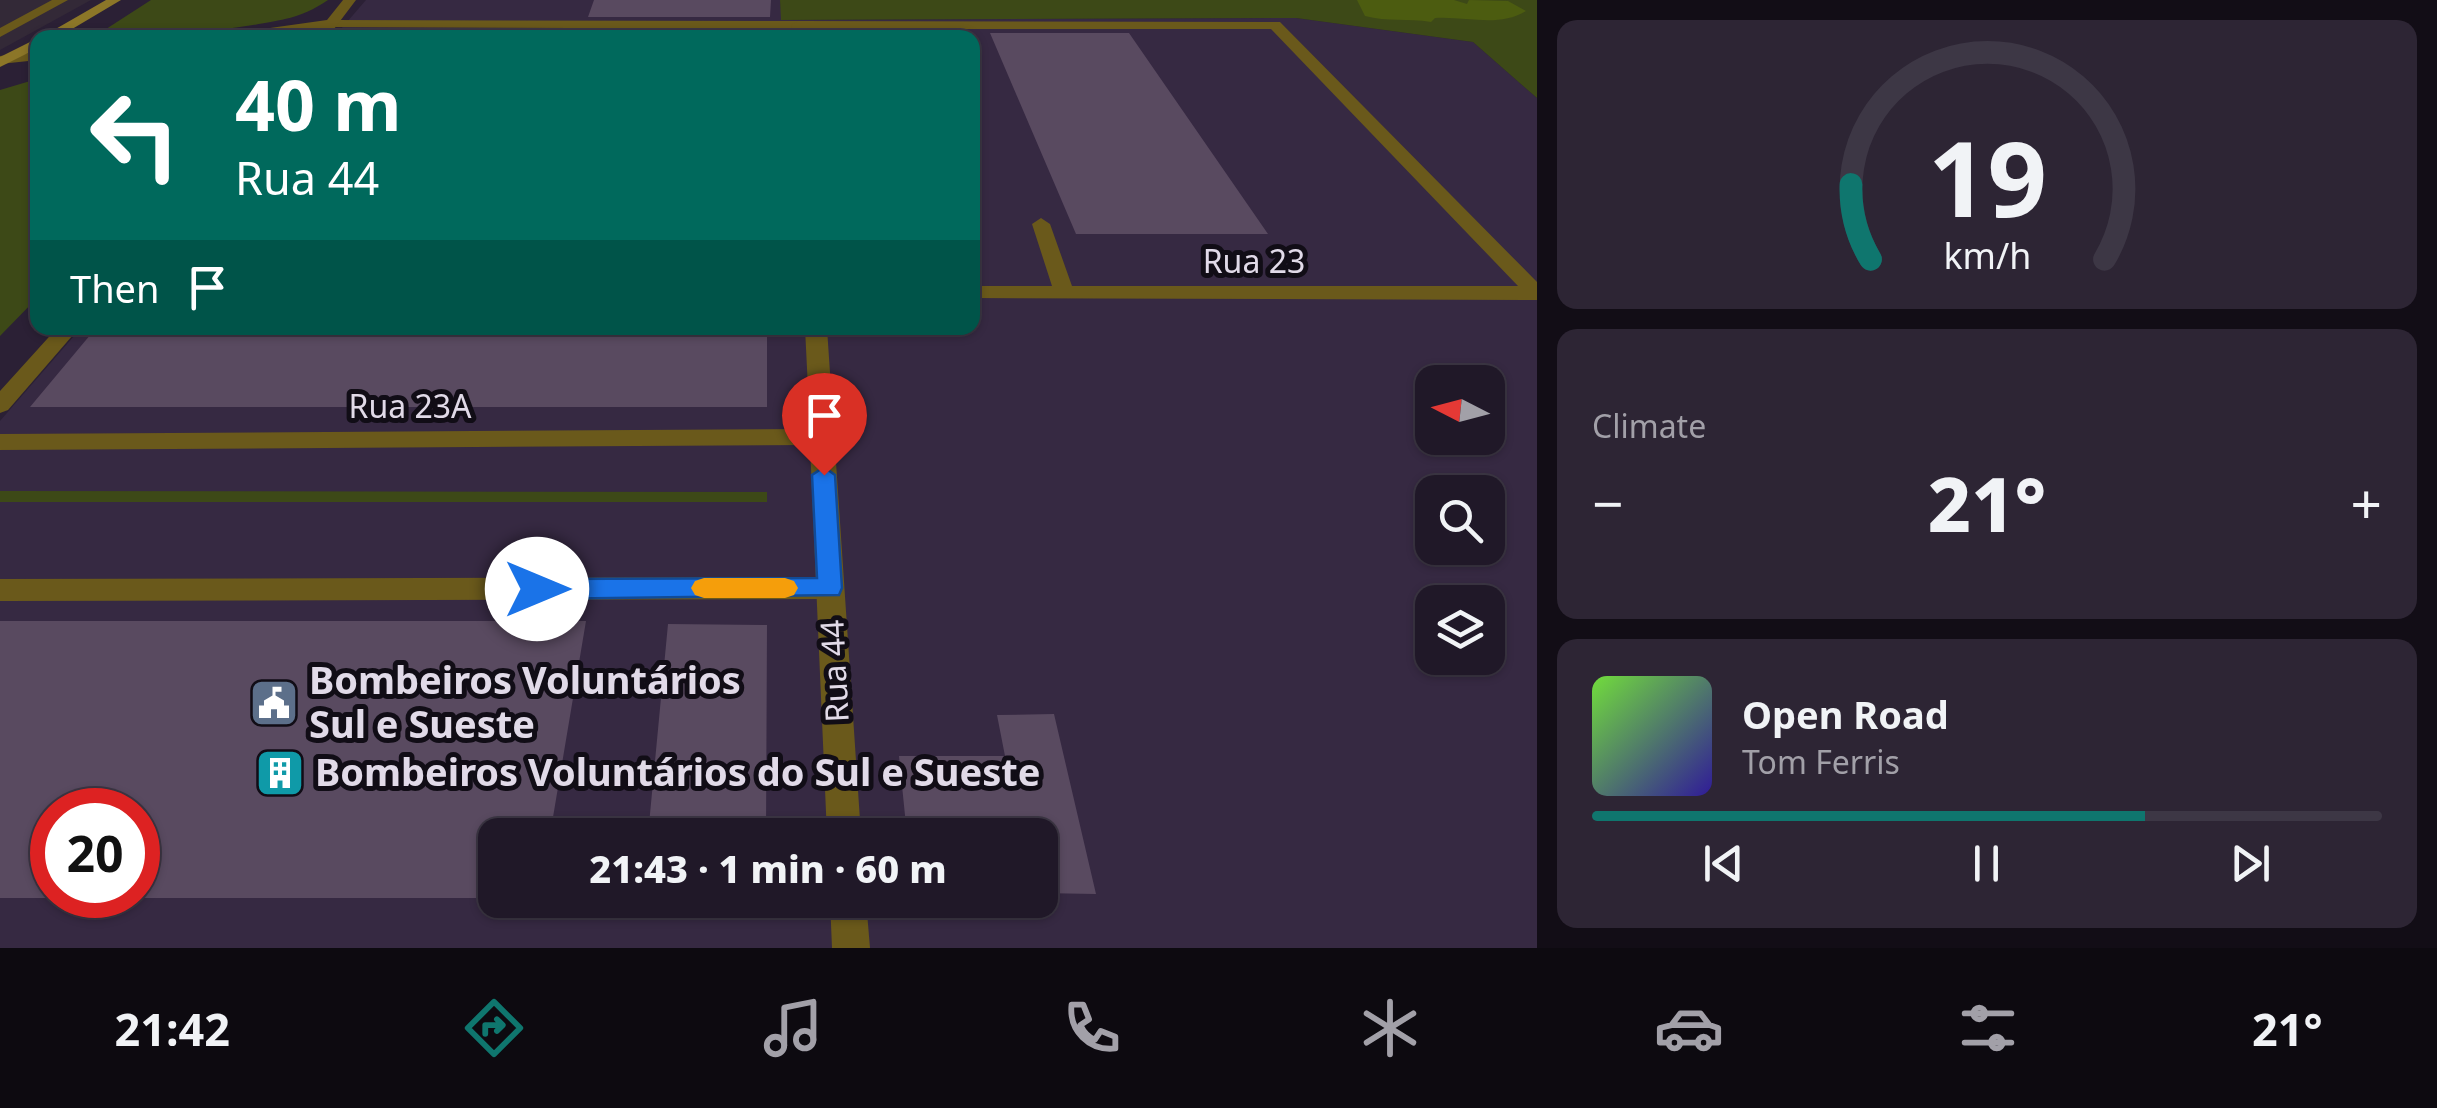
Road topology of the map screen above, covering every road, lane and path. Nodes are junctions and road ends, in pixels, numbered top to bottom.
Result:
1 (62, 0) edge
2 (115, 0) edge
3 (350, 0) edge
4 (331, 24) junction
5 (61, 30) edge
6 (277, 30) edge
7 (326, 30) edge
8 (732, 30) edge
9 (878, 30) edge
10 (0, 33) edge
11 (30, 46) edge
12 (30, 57) edge
13 (2, 61) edge
14 (1041, 224) dead end
15 (980, 292) edge
16 (1064, 292) junction
17 (1536, 294) edge
18 (62, 335) edge
19 (816, 335) edge
20 (0, 405) edge
21 (821, 437) junction
22 (0, 442) edge
23 (830, 588) junction
24 (0, 590) edge
25 (843, 818) edge
26 (849, 918) edge
27 (851, 948) edge

1 - 10 street
2 - 5 street
3 - 4 street
4 - 6 street
4 - 7 street
4 - 8 street
9 - 17 street
11 - 13 street
12 - 13 street
14 - 16 street
15 - 16 street, Rua 23
16 - 17 street, Rua 23
18 - 20 street
19 - 21 street, Rua 44
21 - 22 street, Rua 23A
21 - 23 street, Rua 44
23 - 24 street
23 - 25 street, Rua 44
26 - 27 street

